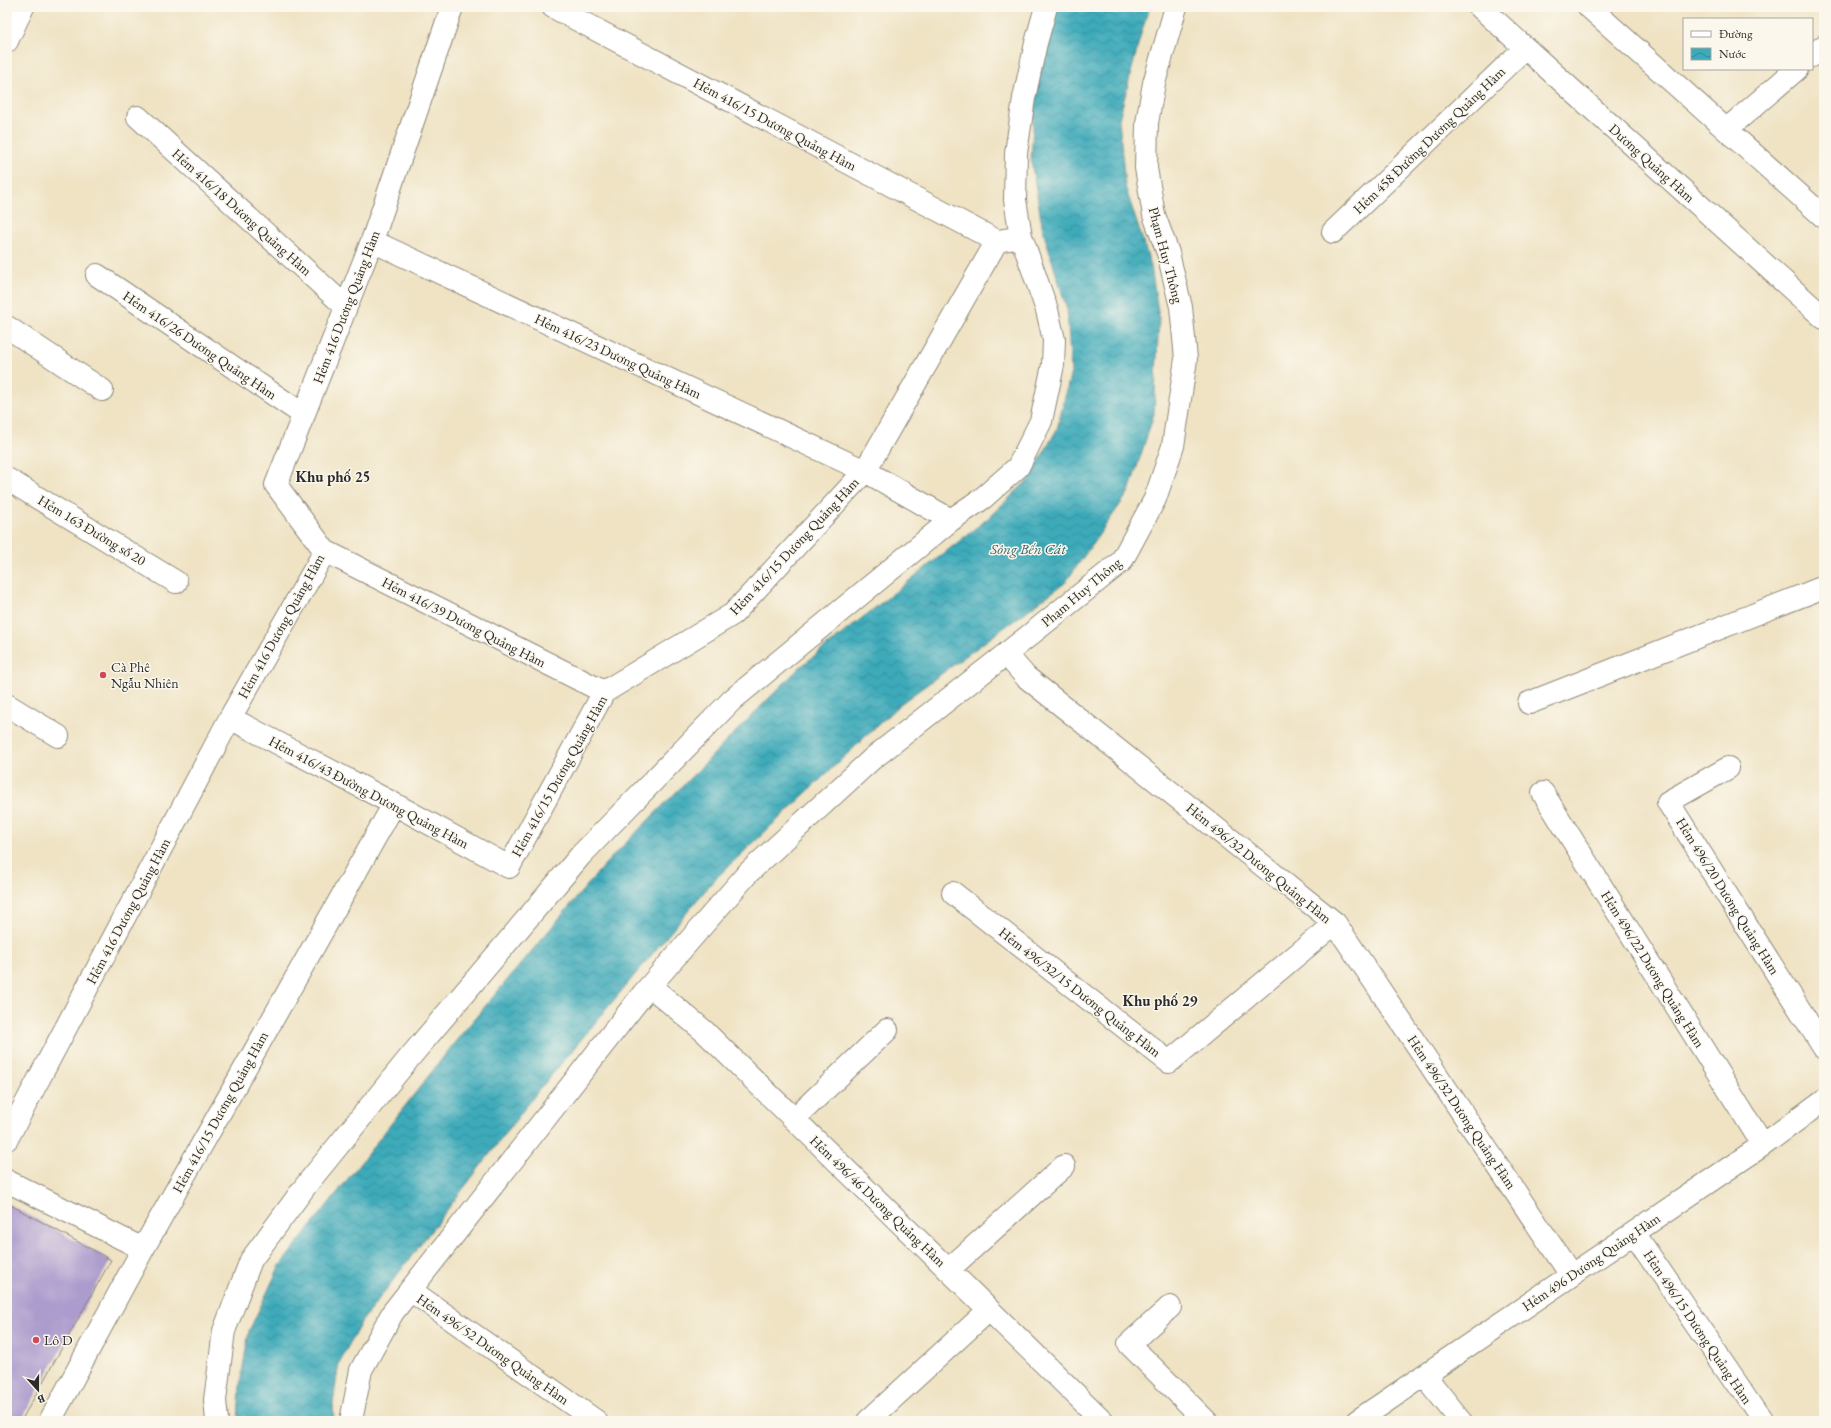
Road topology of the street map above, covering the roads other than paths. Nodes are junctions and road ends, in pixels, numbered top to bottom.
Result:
1 (23, 7) edge
2 (452, 7) edge
3 (552, 7) edge
4 (1046, 7) edge
5 (1176, 7) edge
6 (1480, 7) edge
7 (1590, 7) edge
8 (7, 41) edge
9 (1824, 46) edge
10 (1525, 48) junction
11 (1813, 55) edge
12 (1796, 70) edge
13 (138, 117) dead end
14 (1727, 129) junction
15 (1824, 218) edge
16 (1333, 232) dead end
17 (1022, 236) junction
18 (372, 241) junction
19 (997, 241) junction
20 (97, 275) dead end
21 (346, 307) junction
22 (1824, 318) edge
23 (7, 327) edge
24 (102, 390) dead end
25 (304, 415) junction
26 (865, 471) junction
27 (7, 479) edge
28 (951, 520) junction
29 (325, 551) junction
30 (176, 582) dead end
31 (1824, 586) edge
32 (1006, 654) junction
33 (604, 692) junction
34 (1529, 703) dead end
35 (7, 705) edge
36 (230, 718) junction
37 (58, 736) dead end
38 (1728, 768) dead end
39 (1543, 793) dead end
40 (394, 804) junction
41 (509, 867) joint
42 (953, 892) dead end
43 (1335, 923) junction
44 (650, 986) junction
45 (887, 1030) dead end
46 (1824, 1048) edge
47 (1823, 1102) edge
48 (794, 1119) junction
49 (7, 1139) edge
50 (1763, 1145) junction
51 (1064, 1166) dead end
52 (7, 1181) edge
53 (1634, 1233) junction
54 (143, 1249) junction
55 (948, 1270) junction
56 (1571, 1275) junction
57 (410, 1290) junction
58 (1170, 1307) dead end
59 (989, 1310) junction
60 (1424, 1375) junction
61 (50, 1421) edge
62 (217, 1421) edge
63 (351, 1421) edge
64 (596, 1421) edge
65 (868, 1421) edge
66 (1103, 1421) edge
67 (1206, 1421) edge
68 (1357, 1421) edge
69 (1461, 1421) edge
70 (1763, 1421) edge

1 - 8 street
2 - 18 street, Hẻm 416 Dương Quảng Hàm
3 - 19 street, Hẻm 416/15 Dương Quảng Hàm
4 - 17 street
5 - 32 street, Phạm Huy Thông
6 - 10 street, Dương Quảng Hàm
7 - 14 street
9 - 11 street
10 - 16 street, Hẻm 458 Đường Dương Quảng Hàm
10 - 22 street, Dương Quảng Hàm
12 - 14 street
13 - 21 street, Hẻm 416/18 Dương Quảng Hàm
14 - 15 street
17 - 19 street
17 - 28 street
18 - 21 street, Hẻm 416 Dương Quảng Hàm
18 - 26 street, Hẻm 416/23 Dương Quảng Hàm
19 - 26 street, Hẻm 416/15 Dương Quảng Hàm
20 - 25 street, Hẻm 416/26 Dương Quảng Hàm
21 - 25 street, Hẻm 416 Dương Quảng Hàm
23 - 24 street
25 - 29 street, Hẻm 416 Dương Quảng Hàm
26 - 28 street, Hẻm 416/23 Dương Quảng Hàm
26 - 33 street, Hẻm 416/15 Dương Quảng Hàm
27 - 30 street, Hẻm 163 Đường số 20
28 - 62 street
29 - 33 street, Hẻm 416/39 Dương Quảng Hàm
29 - 36 street, Hẻm 416 Dương Quảng Hàm
31 - 34 street
32 - 43 street, Hẻm 496/32 Dương Quảng Hàm
32 - 44 street, Phạm Huy Thông
33 - 41 street, Hẻm 416/15 Dương Quảng Hàm
35 - 37 street
36 - 40 street, Hẻm 416/43 Đường Dương Quảng Hàm
36 - 49 street, Hẻm 416 Dương Quảng Hàm
38 - 46 street, Hẻm 496/20 Dương Quảng Hàm
39 - 50 street, Hẻm 496/22 Dương Quảng Hàm
40 - 41 street, Hẻm 416/43 Đường Dương Quảng Hàm
40 - 54 street, Hẻm 416/15 Dương Quảng Hàm
42 - 43 street, Hẻm 496/32/15 Dương Quảng Hàm
43 - 56 street, Hẻm 496/32 Dương Quảng Hàm
44 - 48 street, Hẻm 496/46 Dương Quảng Hàm
44 - 57 street, Phạm Huy Thông
45 - 48 street
47 - 50 street, Hẻm 496 Dương Quảng Hàm
48 - 55 street, Hẻm 496/46 Dương Quảng Hàm
50 - 53 street, Hẻm 496 Dương Quảng Hàm
51 - 55 street
52 - 54 street
53 - 56 street, Hẻm 496 Dương Quảng Hàm
53 - 70 street, Hẻm 496/15 Dương Quảng Hàm
54 - 61 street, Hẻm 416/15 Dương Quảng Hàm
55 - 59 street, Hẻm 496/46 Dương Quảng Hàm
56 - 60 street, Hẻm 496 Dương Quảng Hàm
57 - 63 street, Phạm Huy Thông
57 - 64 street, Hẻm 496/52 Dương Quảng Hàm
58 - 67 street
59 - 65 street
59 - 66 street, Hẻm 496/46 Dương Quảng Hàm
60 - 68 street, Hẻm 496 Dương Quảng Hàm
60 - 69 street

